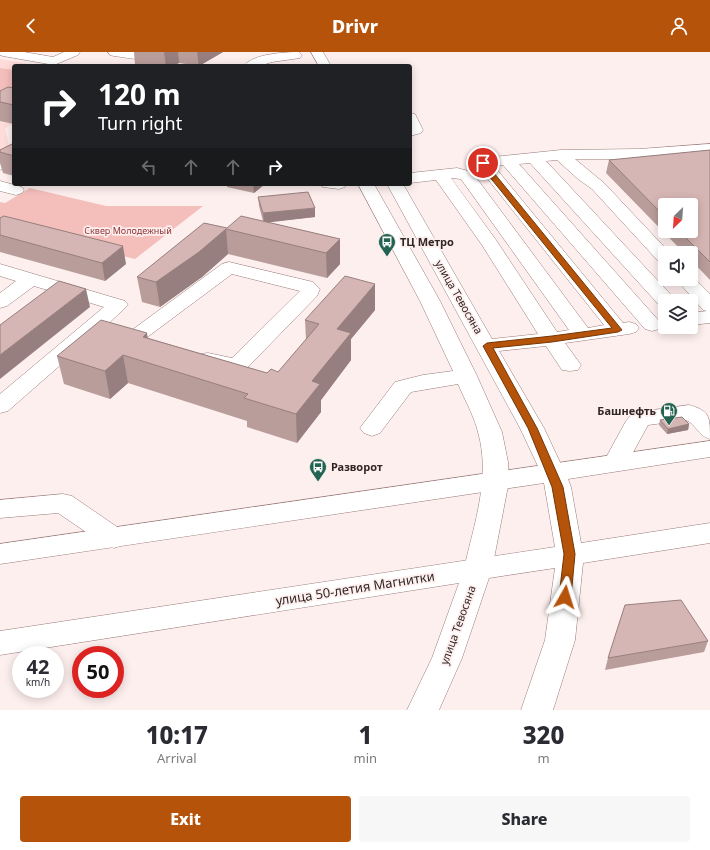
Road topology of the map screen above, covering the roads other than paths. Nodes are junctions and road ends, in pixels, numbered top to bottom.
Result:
1 (3, 52) edge
2 (35, 52) edge
3 (114, 52) edge
4 (182, 52) edge
5 (317, 52) edge
6 (297, 58) edge
7 (63, 59) edge
8 (253, 64) edge
9 (324, 64) edge
10 (412, 121) edge
11 (412, 131) edge
12 (710, 149) edge
13 (561, 155) junction
14 (12, 158) edge
15 (534, 158) junction
16 (507, 160) junction
17 (483, 163) junction
18 (0, 165) edge
19 (412, 169) edge
20 (462, 169) junction
21 (440, 175) junction
22 (412, 178) edge
23 (0, 186) edge
24 (367, 186) edge
25 (396, 186) edge
26 (16, 190) dead end
27 (658, 250) edge
28 (0, 270) edge
29 (31, 279) junction
30 (691, 286) edge
31 (660, 294) edge
32 (0, 302) edge
33 (710, 306) edge
34 (710, 317) edge
35 (698, 318) edge
36 (658, 324) edge
37 (94, 325) junction
38 (618, 330) junction
39 (583, 335) junction
40 (135, 337) junction
41 (552, 339) junction
42 (156, 343) edge
43 (487, 346) junction
44 (192, 354) edge
45 (570, 365) dead end
46 (466, 376) junction
47 (0, 406) edge
48 (372, 428) dead end
49 (710, 431) edge
50 (710, 449) edge
51 (615, 463) junction
52 (553, 473) junction
53 (496, 482) junction
54 (0, 509) edge
55 (710, 533) edge
56 (114, 538) junction
57 (0, 554) edge
58 (570, 554) junction
59 (478, 570) junction
60 (0, 643) edge
61 (423, 710) edge
62 (537, 710) edge

1 - 7 main road
2 - 7 main road
3 - 4 main road
5 - 9 main road
6 - 8 main road
10 - 11 main road
12 - 13 main road
13 - 15 main road
13 - 27 main road
14 - 18 main road
15 - 16 main road
15 - 31 main road
16 - 17 main road
16 - 36 main road
17 - 20 main road
17 - 38 main road
19 - 20 main road
20 - 21 main road
20 - 39 main road
21 - 22 main road
21 - 41 main road
23 - 26 main road
24 - 46 main road, улица Тевосяна
25 - 43 main road, улица Тевосяна
28 - 29 main road
29 - 32 main road
29 - 37 main road
30 - 33 main road
34 - 35 main road
36 - 38 main road
37 - 40 main road
37 - 47 main road
38 - 39 main road
39 - 41 main road
40 - 42 main road
40 - 44 main road
41 - 43 main road
41 - 45 main road
43 - 52 main road, улица Тевосяна
46 - 48 main road
46 - 53 main road, улица Тевосяна
49 - 51 main road
50 - 51 main road
51 - 52 main road
52 - 53 main road
52 - 58 main road, улица Тевосяна
53 - 56 main road
53 - 59 main road, улица Тевосяна
54 - 56 main road
55 - 58 main road, улица 50-летия Магнитки
56 - 57 main road
58 - 59 main road, улица 50-летия Магнитки
58 - 62 main road, улица Тевосяна
59 - 60 main road, улица 50-летия Магнитки
59 - 61 main road, улица Тевосяна

